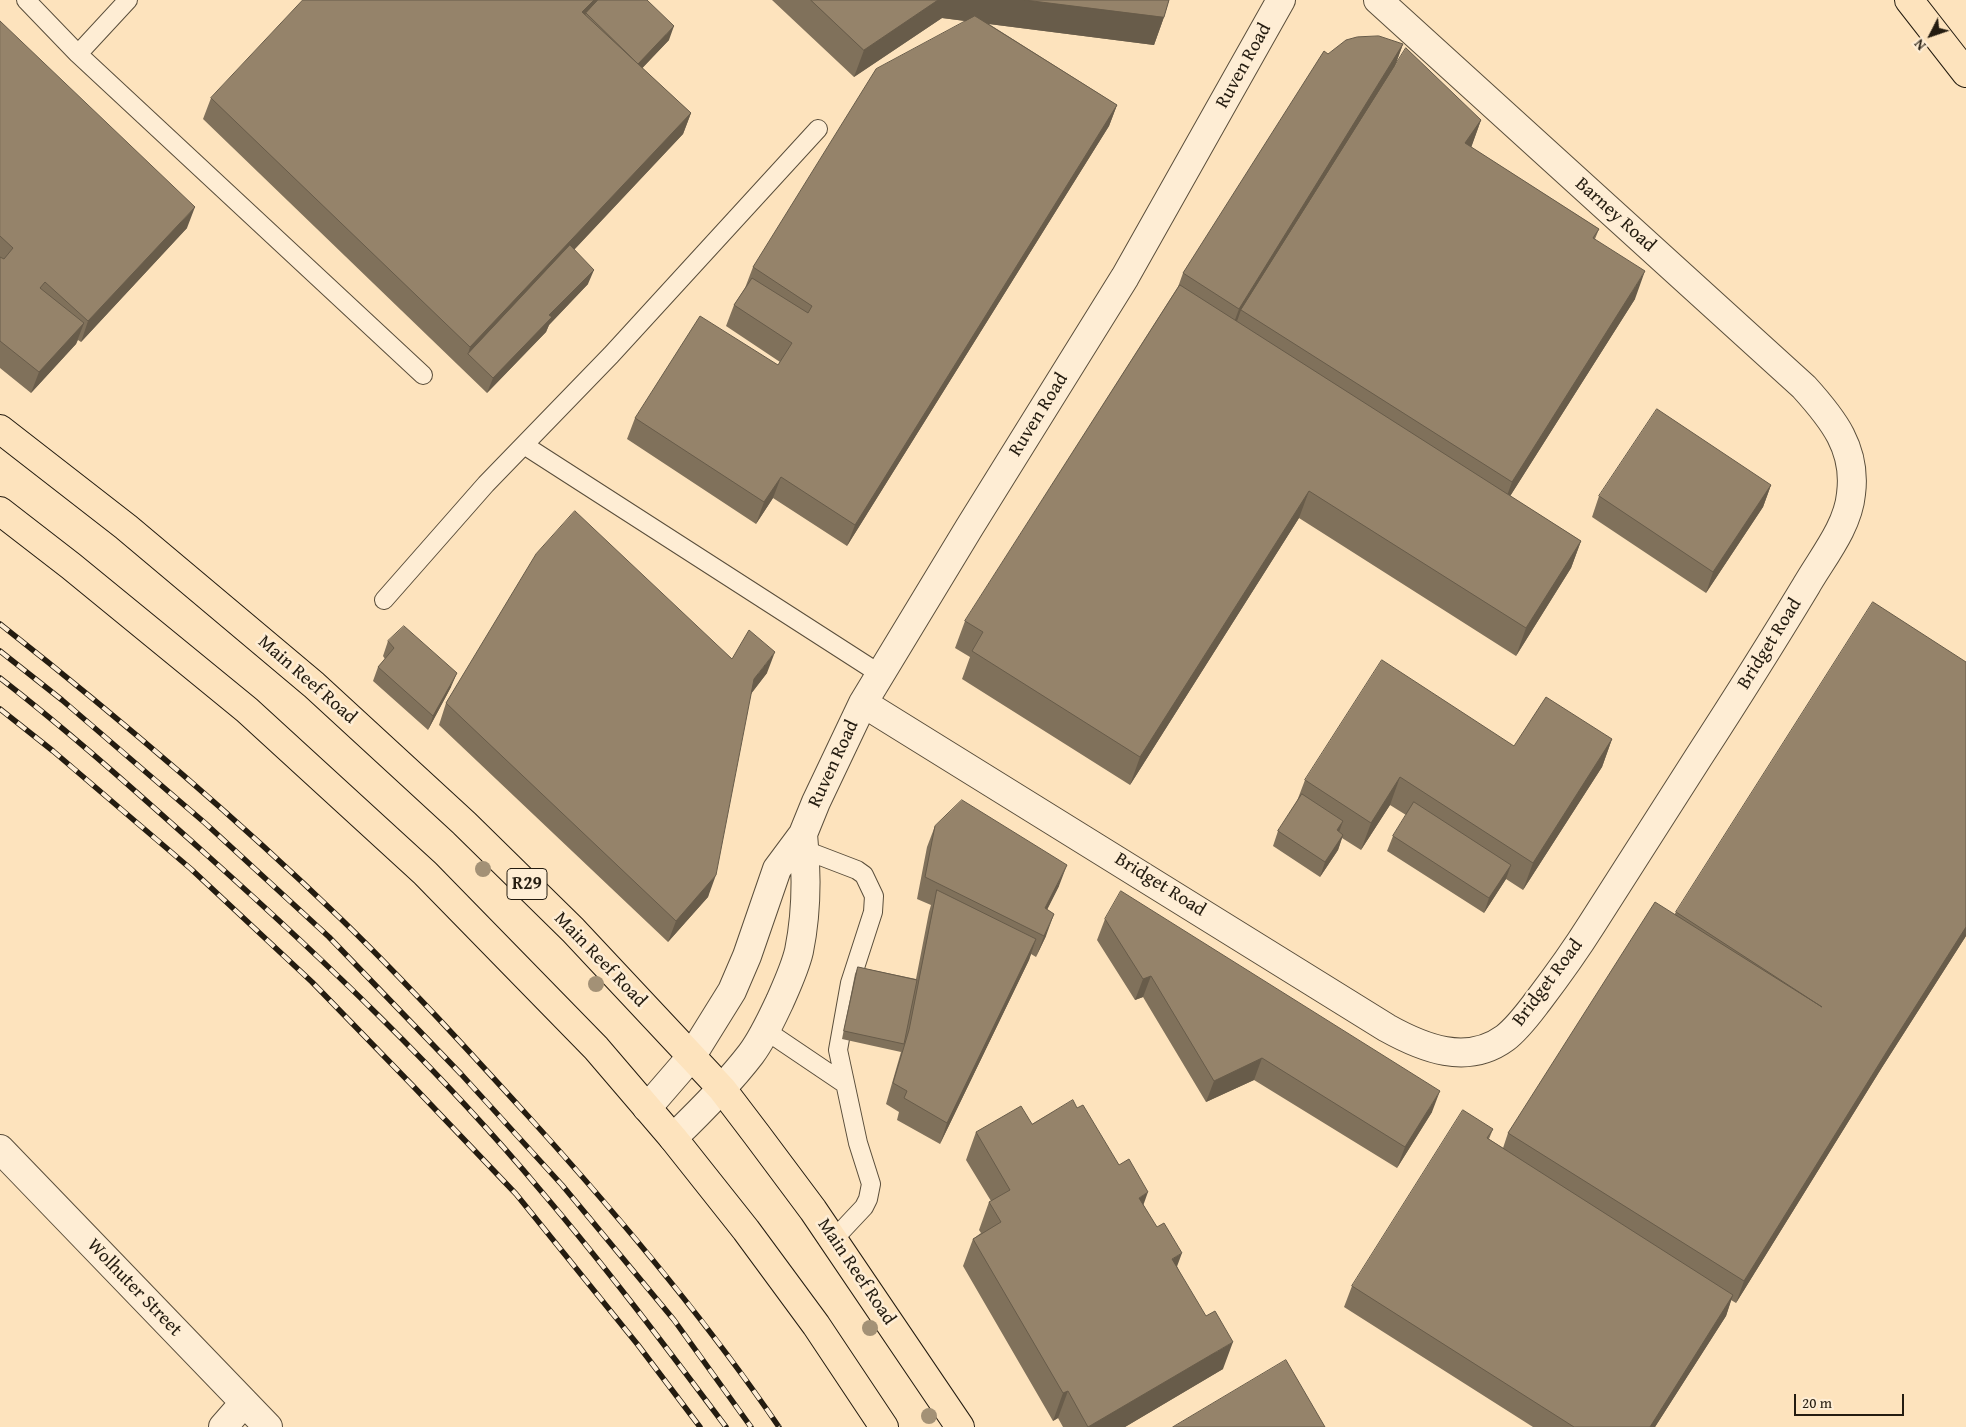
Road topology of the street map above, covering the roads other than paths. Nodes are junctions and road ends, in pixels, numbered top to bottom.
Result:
1 (26, 0) edge
2 (128, 0) edge
3 (1281, 0) edge
4 (1378, 0) edge
5 (1909, 0) edge
6 (78, 54) junction
7 (1966, 73) edge
8 (818, 129) dead end
9 (423, 375) dead end
10 (0, 429) edge
11 (1843, 439) joint
12 (524, 446) junction
13 (0, 511) edge
14 (384, 600) dead end
15 (880, 674) junction
16 (863, 703) junction
17 (801, 843) junction
18 (764, 1030) junction
19 (691, 1057) junction
20 (845, 1084) junction
21 (722, 1089) junction
22 (648, 1108) junction
23 (673, 1138) junction
24 (0, 1149) edge
25 (834, 1240) junction
26 (244, 1403) junction
27 (223, 1427) edge
28 (268, 1427) edge
29 (884, 1427) edge
30 (960, 1427) edge

1 - 6 lane
2 - 6 lane
3 - 15 street, Ruven Road
4 - 11 street, Barney Road
5 - 7 main road
6 - 9 lane
8 - 12 lane
10 - 19 main road, Main Reef Road / R29
11 - 16 street, Bridget Road
12 - 14 lane
12 - 15 lane
13 - 22 main road
15 - 16 street, Ruven Road
16 - 17 street, Ruven Road
17 - 18 street, Ruven Road
17 - 19 street, Ruven Road
17 - 20 lane
18 - 20 lane
18 - 21 street, Ruven Road
19 - 21 main road, Main Reef Road / R29
19 - 22 street, Ruven Road
20 - 25 lane
21 - 23 street, Ruven Road
21 - 25 main road, Main Reef Road / R29
22 - 23 main road
23 - 29 main road
24 - 26 street, Wolhuter Street
25 - 30 main road, Main Reef Road / R29
26 - 27 street
26 - 28 street, Wolhuter Street

